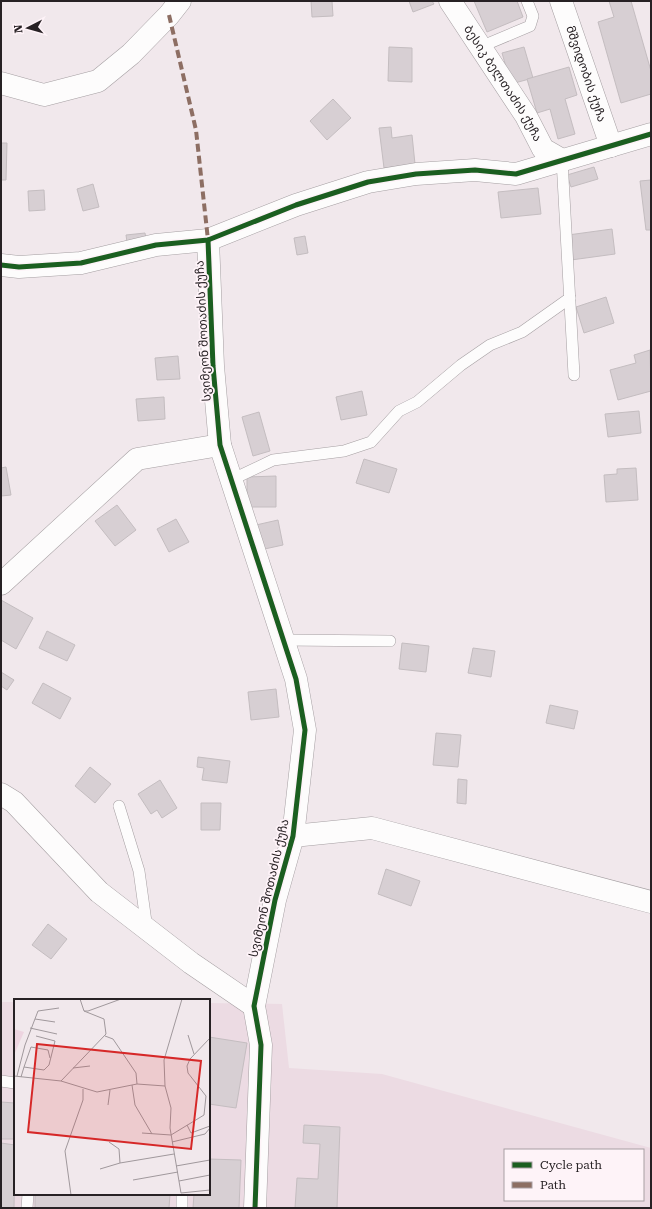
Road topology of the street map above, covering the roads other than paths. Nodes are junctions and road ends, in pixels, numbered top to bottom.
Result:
1 (180, 1) edge
2 (450, 1) edge
3 (527, 1) edge
4 (561, 1) edge
5 (480, 47) junction
6 (1, 83) edge
7 (651, 134) edge
8 (611, 146) junction
9 (562, 160) junction
10 (208, 240) junction
11 (1, 264) edge
12 (570, 298) junction
13 (574, 375) dead end
14 (220, 445) junction
15 (231, 480) junction
16 (1, 584) edge
17 (283, 640) junction
18 (390, 641) dead end
19 (1, 794) edge
20 (119, 806) dead end
21 (293, 836) junction
22 (651, 902) edge
23 (147, 929) junction
24 (254, 1006) junction
25 (1, 1081) edge
26 (14, 1083) edge
27 (28, 1195) edge
28 (182, 1195) edge
29 (27, 1208) edge
30 (182, 1208) edge
31 (255, 1208) edge

1 - 6 street
2 - 5 street, ბესიკ ბელთაძის ქუჩა
3 - 5 lane
4 - 8 street, მშვიდობის ქუჩა
5 - 9 street, ბესიკ ბელთაძის ქუჩა
7 - 8 street
8 - 9 street
9 - 10 street
9 - 12 lane
10 - 11 street
10 - 14 street, სვიმეონ შოთაძის ქუჩა
12 - 13 lane
12 - 15 lane
14 - 15 street, სვიმეონ შოთაძის ქუჩა
14 - 16 street
15 - 17 street, სვიმეონ შოთაძის ქუჩა
17 - 18 lane
17 - 21 street, სვიმეონ შოთაძის ქუჩა
19 - 23 street
20 - 23 lane
21 - 22 street
21 - 24 street, სვიმეონ შოთაძის ქუჩა
23 - 24 street
24 - 31 street
25 - 26 lane
27 - 29 lane
28 - 30 lane

